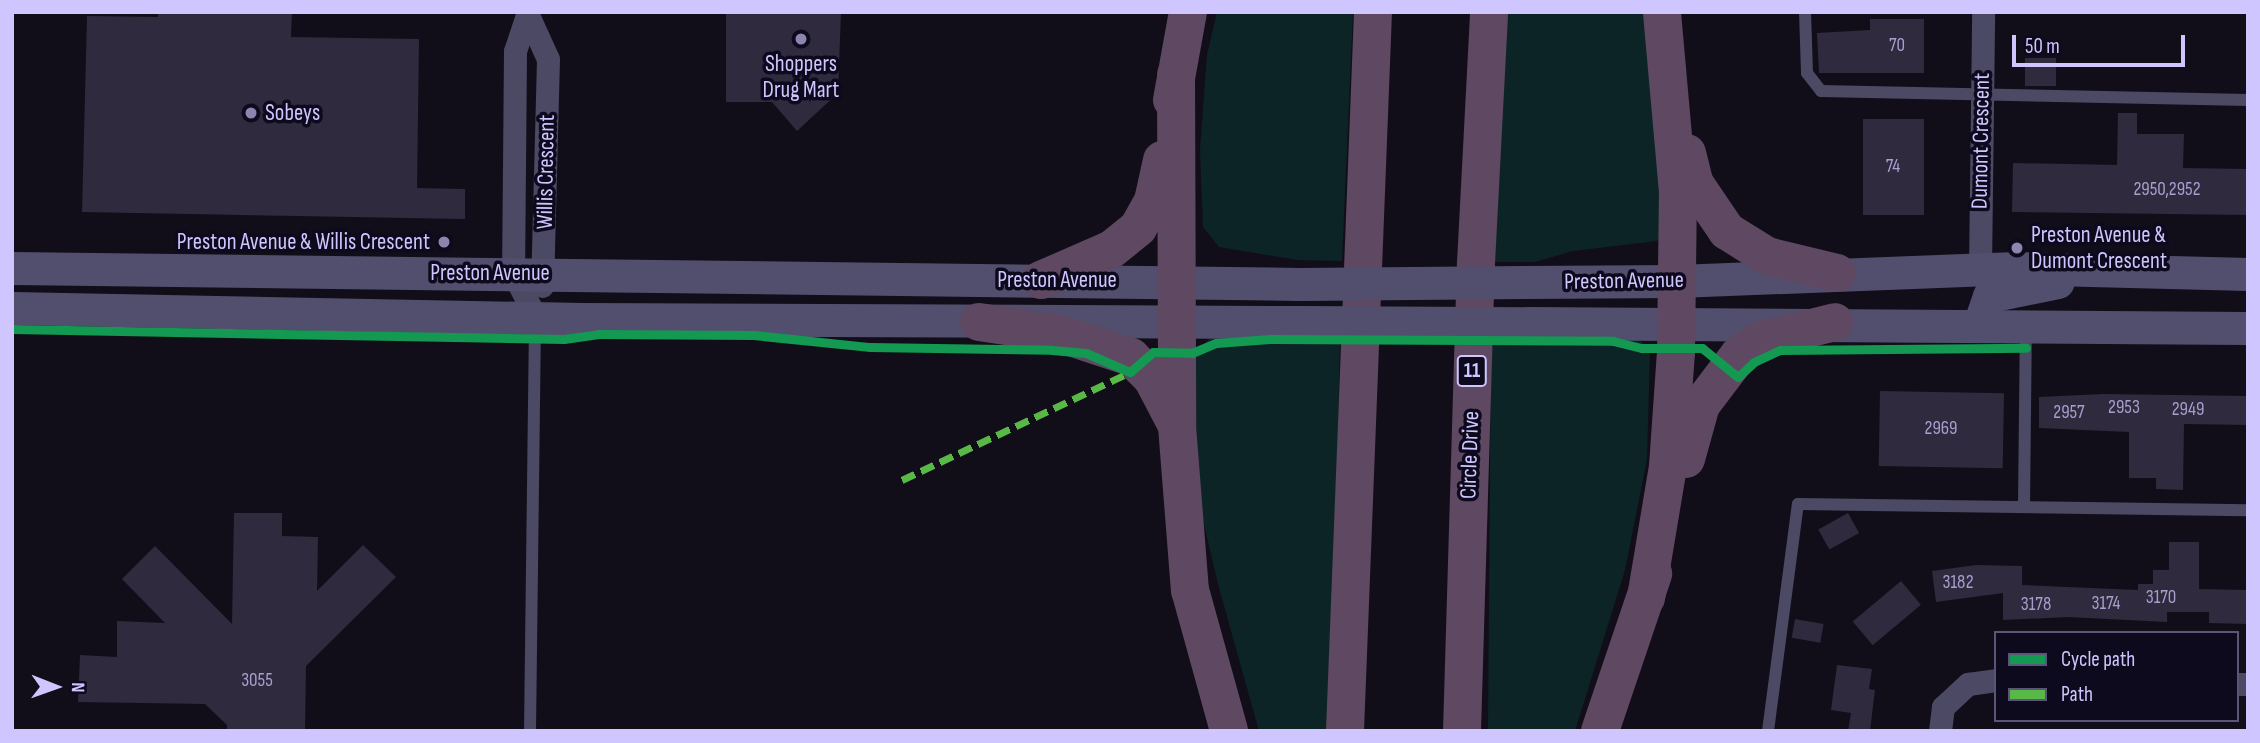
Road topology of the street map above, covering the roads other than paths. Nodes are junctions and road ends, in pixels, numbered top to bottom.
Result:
1 (1188, 12) edge
2 (1373, 12) edge
3 (1489, 12) edge
4 (1662, 12) edge
5 (1805, 12) edge
6 (1983, 12) edge
7 (528, 14) edge
8 (1176, 75) junction
9 (1672, 89) junction
10 (1981, 96) junction
11 (2248, 100) edge
12 (12, 268) edge
13 (1980, 270) junction
14 (2102, 272) junction
15 (1837, 273) junction
16 (529, 274) junction
17 (2248, 274) edge
18 (1041, 280) junction
19 (1176, 280) junction
20 (1677, 281) junction
21 (12, 307) edge
22 (535, 316) junction
23 (979, 321) junction
24 (1835, 322) junction
25 (1175, 323) junction
26 (1676, 323) junction
27 (1979, 325) junction
28 (2026, 326) junction
29 (2248, 328) edge
30 (1177, 426) junction
31 (2024, 507) junction
32 (2248, 510) edge
33 (1646, 598) junction
34 (1994, 680) edge
35 (530, 731) edge
36 (1229, 731) edge
37 (1345, 731) edge
38 (1462, 731) edge
39 (1600, 731) edge
40 (1768, 731) edge
41 (1940, 731) edge

1 - 8 highway
2 - 37 highway
3 - 38 highway, Circle Drive / 11
4 - 9 highway
5 - 10 lane
6 - 10 street, Dumont Crescent
7 - 16 street, Willis Crescent
7 - 16 street, Willis Crescent
8 - 18 highway
8 - 19 highway
9 - 15 highway
9 - 20 highway
10 - 11 lane
10 - 13 street, Dumont Crescent
12 - 16 main road, Preston Avenue
13 - 14 main road, Preston Avenue
13 - 15 main road, Preston Avenue
14 - 17 main road, Preston Avenue
14 - 27 main road, Preston Avenue
15 - 20 main road, Preston Avenue
16 - 18 main road, Preston Avenue
16 - 22 street, Willis Crescent
16 - 22 street, Willis Crescent
18 - 19 main road, Preston Avenue
19 - 20 main road, Preston Avenue, bridge
19 - 25 highway
20 - 26 highway
21 - 22 main road, Preston Avenue
22 - 23 main road, Preston Avenue
22 - 35 lane
23 - 25 main road, Preston Avenue
23 - 30 highway
24 - 26 main road, Preston Avenue
24 - 27 main road, Preston Avenue
24 - 33 highway
25 - 26 main road, Preston Avenue, bridge
25 - 30 highway
26 - 33 highway
27 - 28 main road, Preston Avenue
28 - 29 main road, Preston Avenue
28 - 31 lane
30 - 36 highway
31 - 32 lane
31 - 40 lane
33 - 39 highway
34 - 41 street

